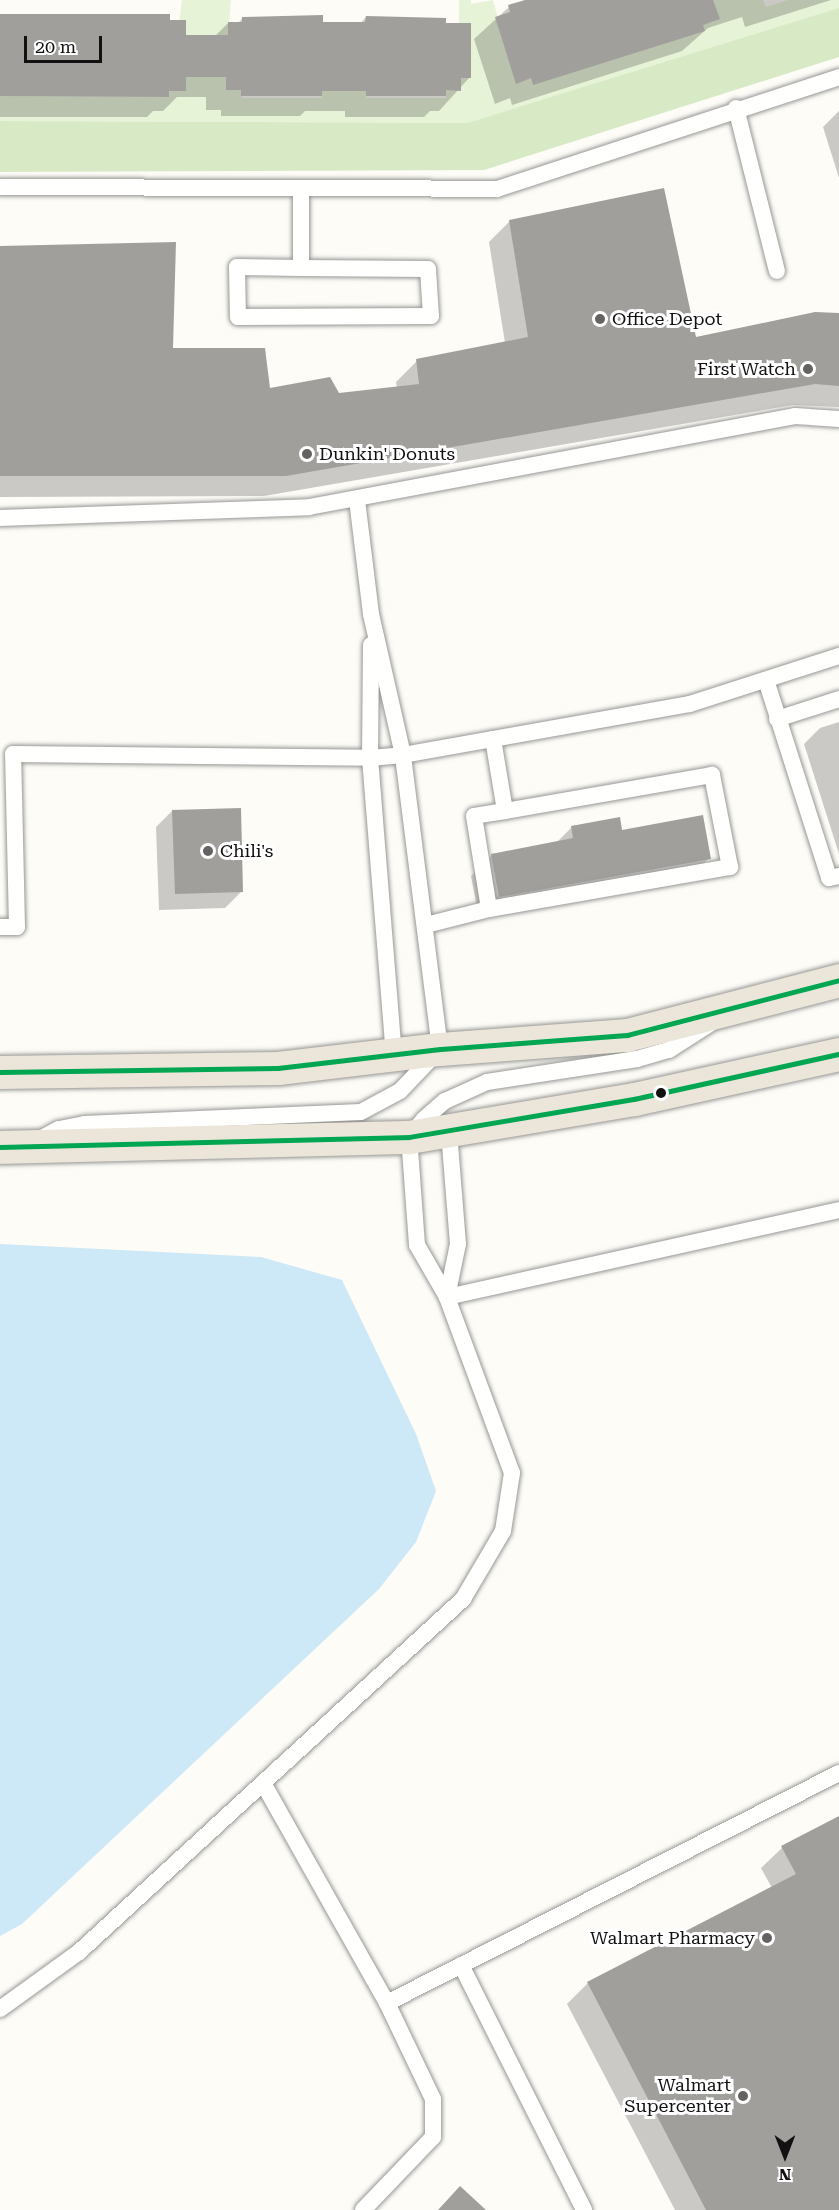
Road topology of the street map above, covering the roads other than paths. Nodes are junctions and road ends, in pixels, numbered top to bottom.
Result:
1 (839, 77) edge
2 (736, 108) junction
3 (0, 187) edge
4 (301, 190) junction
5 (301, 268) junction
6 (777, 271) dead end
7 (839, 419) edge
8 (357, 500) junction
9 (0, 518) edge
10 (371, 614) junction
11 (839, 656) edge
12 (766, 681) junction
13 (839, 699) edge
14 (777, 719) junction
15 (493, 739) junction
16 (403, 755) junction
17 (370, 758) junction
18 (505, 811) junction
19 (839, 876) edge
20 (489, 909) junction
21 (426, 925) junction
22 (0, 927) edge
23 (839, 980) edge
24 (730, 1008) junction
25 (440, 1049) junction
26 (394, 1054) junction
27 (839, 1054) edge
28 (0, 1072) edge
29 (449, 1132) junction
30 (409, 1137) junction
31 (15, 1147) edge
32 (839, 1210) edge
33 (447, 1297) junction
34 (839, 1773) edge
35 (263, 1783) junction
36 (461, 1965) junction
37 (387, 2003) junction
38 (0, 2009) edge
39 (363, 2210) edge
40 (584, 2210) edge

1 - 2 lane
2 - 4 lane
2 - 6 lane
3 - 4 lane
4 - 5 lane
5 - 5 lane
7 - 8 lane
8 - 9 lane
8 - 10 lane
10 - 16 lane
10 - 17 lane
11 - 12 lane
12 - 14 lane
12 - 15 lane
13 - 14 lane
14 - 19 lane
15 - 16 lane
15 - 18 lane
16 - 17 lane
16 - 21 lane
17 - 22 lane
17 - 26 lane
18 - 20 lane
18 - 20 lane
20 - 21 lane
21 - 25 lane
23 - 24 highway
24 - 25 highway
24 - 30 lane
25 - 26 highway
25 - 31 lane
26 - 28 highway
27 - 29 highway
29 - 30 highway
29 - 33 lane
30 - 31 highway
30 - 33 lane
32 - 33 lane
33 - 35 lane
34 - 36 lane
35 - 37 lane
35 - 38 lane
36 - 37 lane
36 - 40 lane
37 - 39 lane

